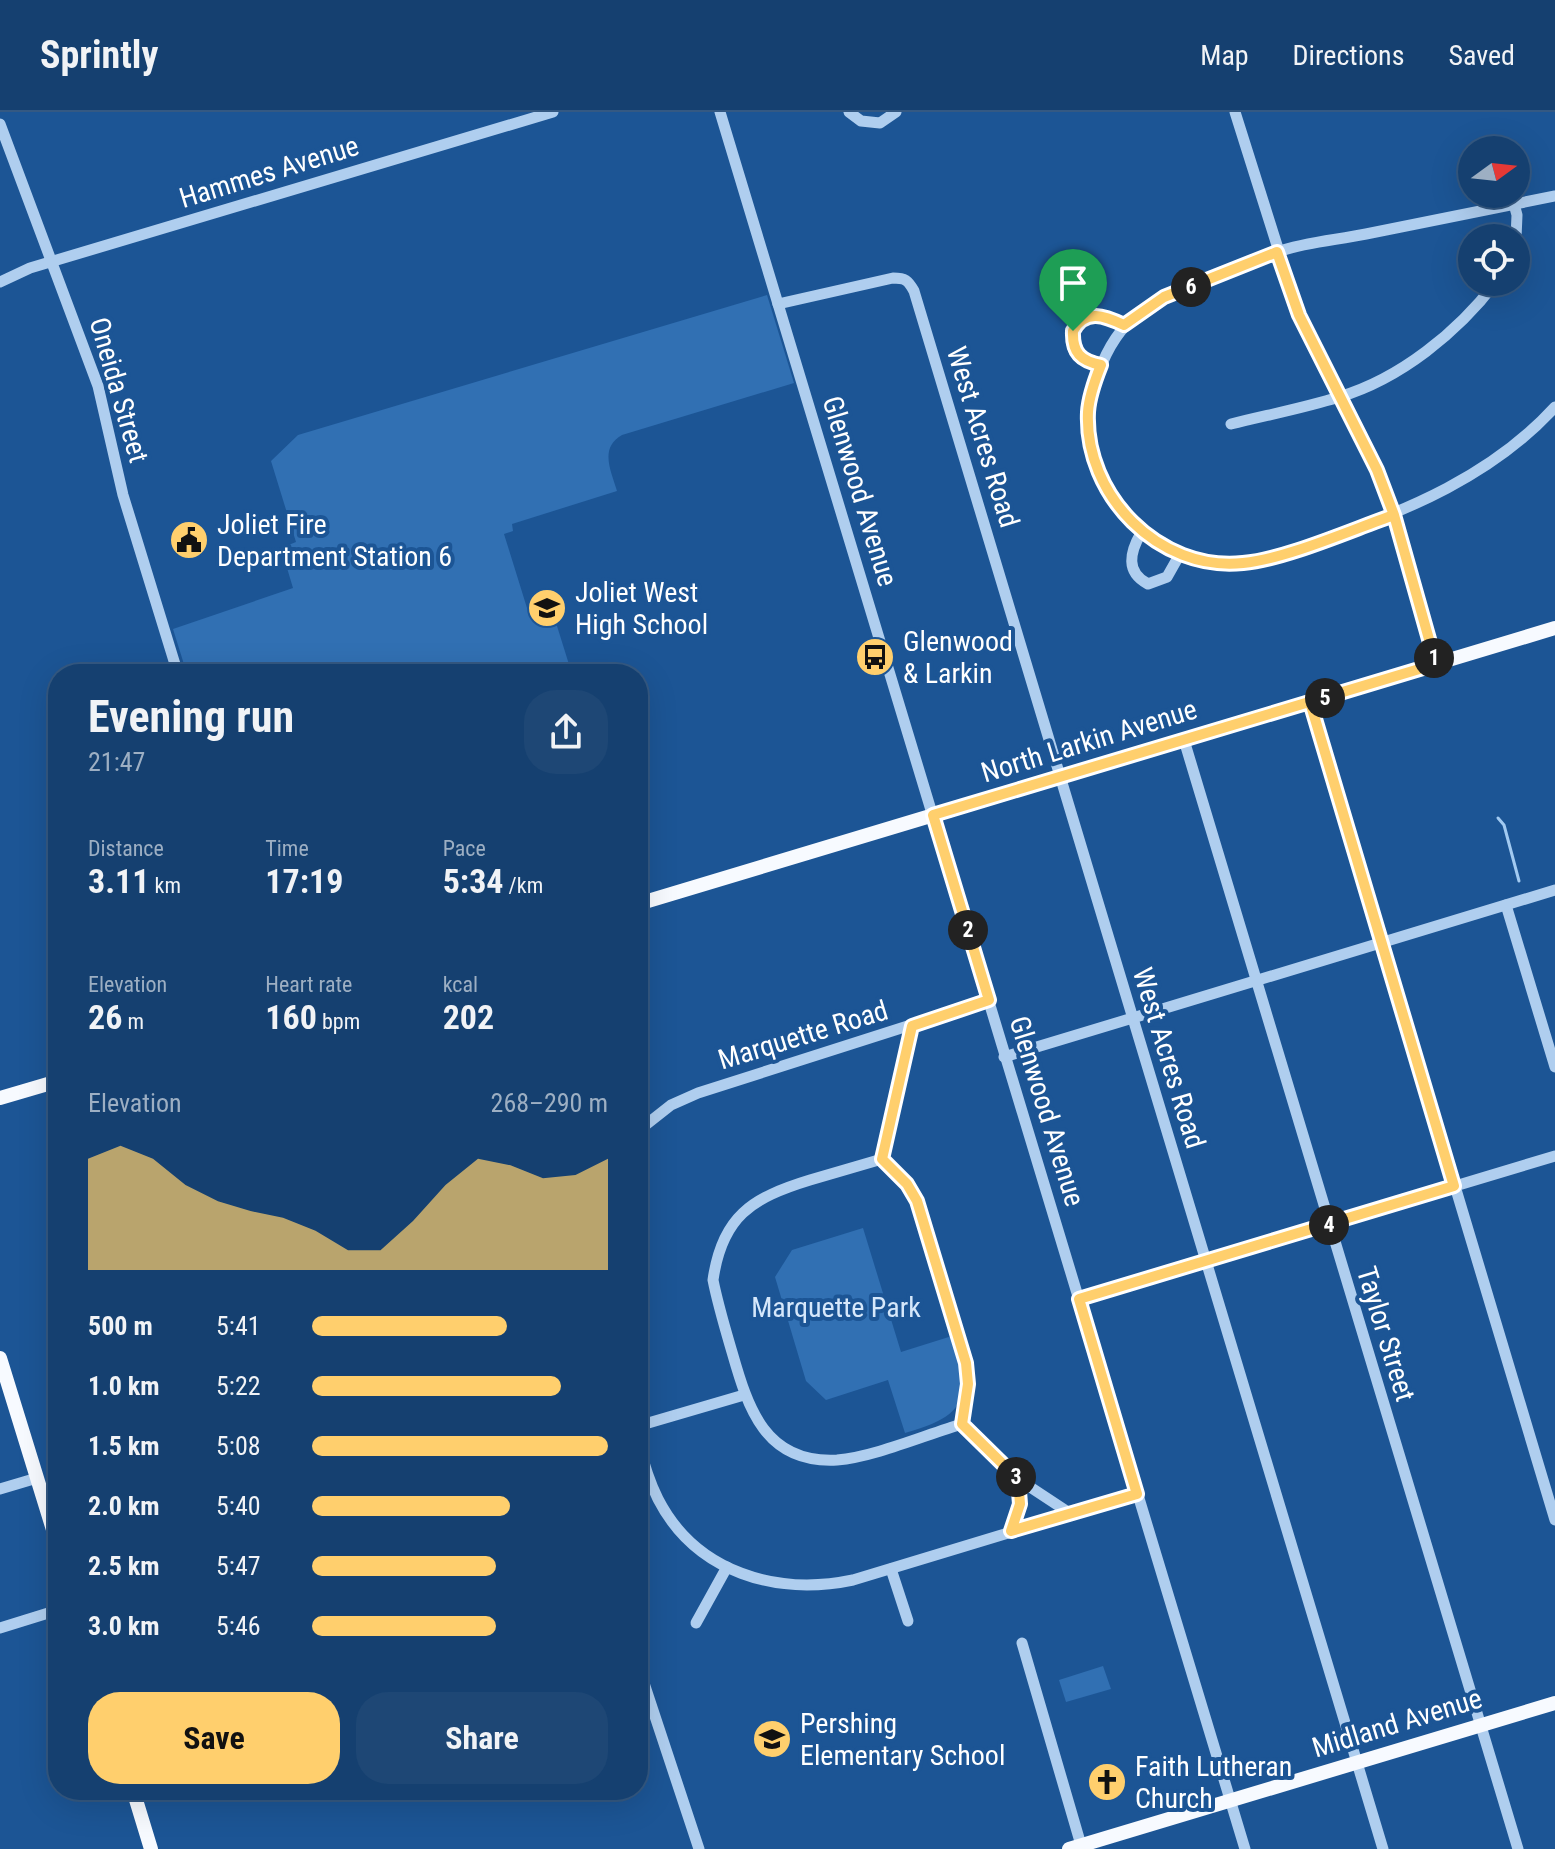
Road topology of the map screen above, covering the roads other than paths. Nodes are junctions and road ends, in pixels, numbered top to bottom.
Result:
1 (553, 112) edge
2 (720, 112) edge
3 (849, 112) edge
4 (896, 112) edge
5 (1235, 112) edge
6 (0, 124) edge
7 (2, 138) edge
8 (1555, 196) edge
9 (1530, 201) edge
10 (1494, 208) edge
11 (1277, 252) junction
12 (53, 262) junction
13 (0, 282) edge
14 (1484, 296) edge
15 (778, 304) junction
16 (1124, 325) junction
17 (1101, 365) junction
18 (1342, 397) junction
19 (1555, 407) edge
20 (1231, 424) dead end
21 (1394, 515) junction
22 (1141, 533) junction
23 (1180, 554) junction
24 (1555, 628) edge
25 (175, 664) edge
26 (1436, 664) junction
27 (1310, 702) junction
28 (1184, 740) junction
29 (1062, 777) junction
30 (933, 815) junction
31 (1555, 890) edge
32 (648, 901) edge
33 (1506, 905) junction
34 (1380, 941) junction
35 (1255, 981) junction
36 (989, 1000) junction
37 (1131, 1017) junction
38 (912, 1026) junction
39 (1004, 1057) junction
40 (1555, 1067) edge
41 (48, 1084) edge
42 (0, 1098) edge
43 (648, 1123) edge
44 (1555, 1156) edge
45 (882, 1159) junction
46 (1454, 1186) junction
47 (1328, 1225) junction
48 (1205, 1262) junction
49 (1079, 1299) junction
50 (0, 1358) edge
51 (744, 1395) junction
52 (648, 1423) edge
53 (962, 1424) junction
54 (648, 1476) edge
55 (37, 1478) junction
56 (1018, 1479) junction
57 (0, 1489) edge
58 (1137, 1494) junction
59 (48, 1514) edge
60 (1071, 1514) junction
61 (1555, 1520) edge
62 (1011, 1531) junction
63 (727, 1567) junction
64 (891, 1569) junction
65 (48, 1613) edge
66 (908, 1621) dead end
67 (696, 1623) dead end
68 (0, 1628) edge
69 (1022, 1643) dead end
70 (648, 1695) edge
71 (1555, 1703) edge
72 (1480, 1725) junction
73 (1357, 1762) junction
74 (136, 1800) edge
75 (1230, 1800) junction
76 (1075, 1847) edge
77 (151, 1849) edge
78 (699, 1849) edge
79 (1245, 1849) edge
80 (1383, 1849) edge
81 (1518, 1849) edge

1 - 12 street, Hammes Avenue
2 - 15 street, Glenwood Avenue
3 - 4 street
5 - 11 street
6 - 7 street, Oneida Street
7 - 12 street, Oneida Street
8 - 9 street
10 - 11 street
11 - 16 street
11 - 18 street
12 - 13 street, Hammes Avenue
12 - 25 street, Oneida Street
14 - 18 street
15 - 29 street, West Acres Road
15 - 30 street, Glenwood Avenue
16 - 17 street
16 - 17 street
17 - 22 street
18 - 20 street
18 - 21 street
19 - 21 street
21 - 23 street
21 - 26 street
22 - 23 street
22 - 23 street
24 - 26 main road, North Larkin Avenue
26 - 27 main road, North Larkin Avenue
27 - 28 main road, North Larkin Avenue
27 - 34 street
28 - 29 main road, North Larkin Avenue
28 - 35 street, Taylor Street
29 - 30 main road, North Larkin Avenue
29 - 37 street, West Acres Road
30 - 32 main road, North Larkin Avenue
30 - 36 street, Glenwood Avenue
31 - 33 street
33 - 34 street
33 - 40 street
34 - 35 street
34 - 46 street
35 - 37 street
35 - 47 street, Taylor Street
36 - 38 street, Marquette Road
36 - 39 street, Glenwood Avenue
37 - 39 street
37 - 48 street, West Acres Road
38 - 43 street, Marquette Road
38 - 45 street
39 - 49 street, Glenwood Avenue
41 - 42 main road
44 - 46 street
45 - 51 street
45 - 53 street
46 - 47 street
46 - 61 street
47 - 48 street
47 - 72 street, Taylor Street
48 - 49 street
48 - 73 street, West Acres Road
49 - 58 street, Glenwood Avenue
50 - 55 main road
51 - 52 street
51 - 53 street
53 - 56 street
54 - 63 street
55 - 57 street
55 - 59 main road
56 - 60 street
56 - 62 street
58 - 60 street
58 - 75 street, Glenwood Avenue
60 - 62 street
62 - 64 street
63 - 64 street
63 - 67 street
64 - 66 street
65 - 68 street
69 - 76 street
70 - 78 street
71 - 72 main road, Midland Avenue
72 - 73 main road, Midland Avenue
72 - 81 street, Taylor Street
73 - 75 main road, Midland Avenue
73 - 80 street, West Acres Road
74 - 77 main road
75 - 76 main road, Midland Avenue
75 - 79 street, Glenwood Avenue

